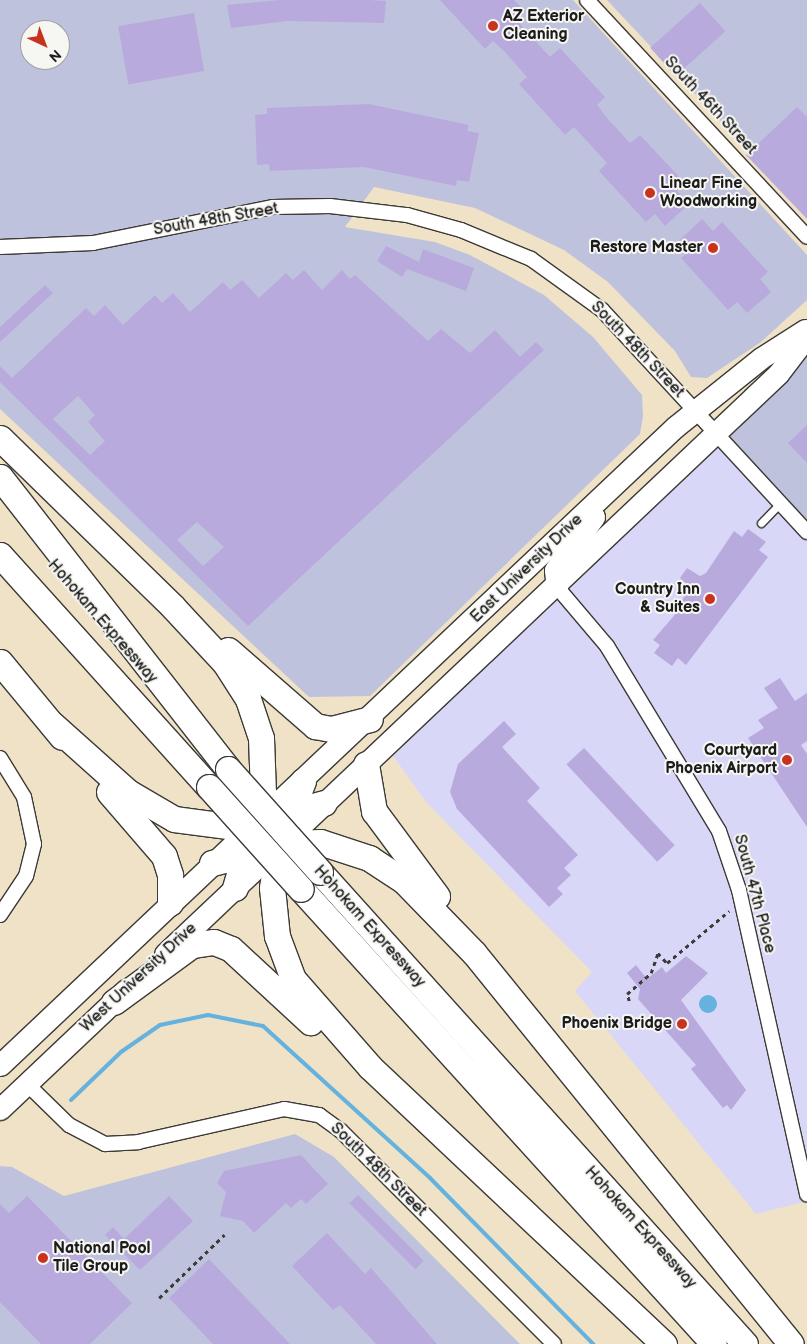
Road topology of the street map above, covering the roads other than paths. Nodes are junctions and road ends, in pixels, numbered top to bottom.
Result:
1 (587, 0) edge
2 (807, 237) edge
3 (0, 247) edge
4 (807, 328) edge
5 (807, 336) edge
6 (694, 410) junction
7 (714, 433) junction
8 (0, 438) edge
9 (623, 476) junction
10 (0, 477) edge
11 (0, 503) edge
12 (780, 503) junction
13 (761, 523) dead end
14 (807, 532) edge
15 (1, 557) edge
16 (557, 586) junction
17 (173, 607) junction
18 (0, 662) edge
19 (370, 719) junction
20 (52, 724) junction
21 (0, 758) edge
22 (366, 764) junction
23 (228, 769) junction
24 (303, 781) junction
25 (324, 803) junction
26 (290, 812) junction
27 (258, 822) junction
28 (278, 846) junction
29 (246, 855) junction
30 (212, 864) junction
31 (235, 888) junction
32 (170, 903) junction
33 (0, 915) edge
34 (474, 953) junction
35 (73, 995) junction
36 (114, 1002) junction
37 (2, 1060) edge
38 (370, 1067) junction
39 (0, 1082) edge
40 (27, 1084) junction
41 (0, 1109) edge
42 (807, 1195) edge
43 (554, 1344) edge
44 (664, 1344) edge
45 (714, 1344) edge
46 (745, 1344) edge
47 (791, 1344) edge

1 - 2 street, South 46th Street
3 - 6 street, South 48th Street
4 - 6 main road, East University Drive
5 - 7 main road, East University Drive
6 - 7 street, South 48th Street
6 - 9 main road, East University Drive
7 - 12 street, South 48th Street
7 - 16 main road, East University Drive
8 - 17 highway
9 - 16 main road
9 - 19 main road, East University Drive
10 - 23 highway
11 - 23 highway, Hohokam Expressway
12 - 13 lane
12 - 14 street, South 48th Street
15 - 45 highway, Hohokam Expressway, bridge
16 - 22 main road, East University Drive
16 - 42 street, South 47th Place
17 - 19 highway
17 - 27 highway
18 - 20 highway
19 - 24 main road, East University Drive
20 - 27 highway
20 - 32 highway
21 - 33 street
22 - 25 main road, East University Drive
22 - 34 highway
23 - 46 highway, Hohokam Expressway, bridge
24 - 26 highway
24 - 27 main road, East University Drive
25 - 26 highway
25 - 28 main road, East University Drive
26 - 27 highway
26 - 28 highway
27 - 29 highway
27 - 30 main road, West University Drive
28 - 29 highway
28 - 31 main road, West University Drive
28 - 34 highway
28 - 38 highway
29 - 30 highway
29 - 31 highway
30 - 32 main road, West University Drive
31 - 36 main road, West University Drive
32 - 35 main road, West University Drive
34 - 47 highway
35 - 37 main road, West University Drive
35 - 40 main road
36 - 38 highway
36 - 40 main road, West University Drive
37 - 39 main road
38 - 44 highway
40 - 41 main road, West University Drive
40 - 43 street, South 48th Street

